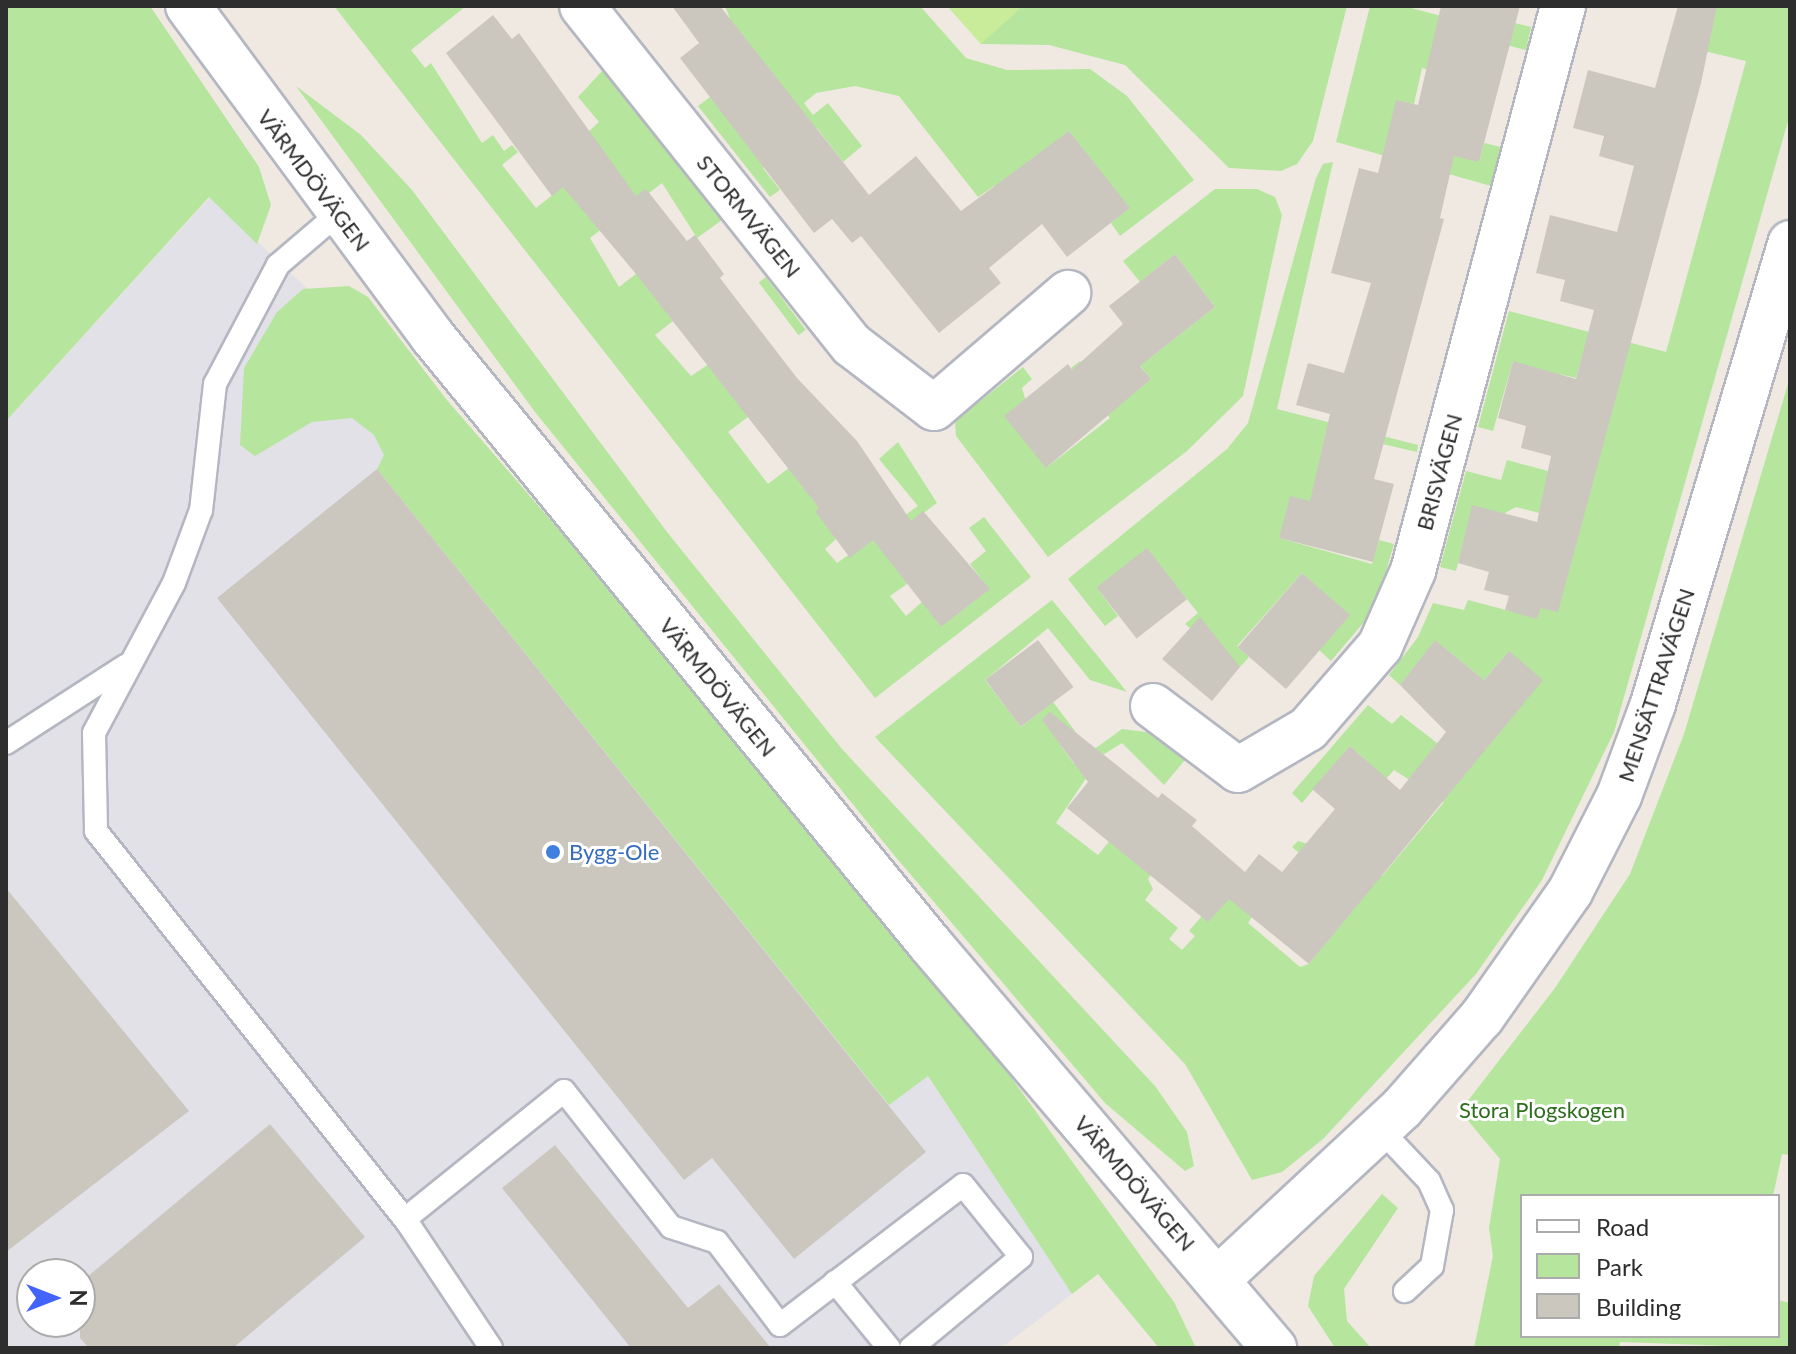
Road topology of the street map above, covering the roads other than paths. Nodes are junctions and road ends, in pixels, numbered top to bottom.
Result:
1 (188, 6) edge
2 (582, 6) edge
3 (1563, 6) edge
4 (340, 212) junction
5 (1790, 243) edge
6 (1068, 293) dead end
7 (126, 665) junction
8 (1153, 706) dead end
9 (6, 743) edge
10 (1380, 1129) junction
11 (405, 1219) junction
12 (1218, 1279) junction
13 (835, 1282) junction
14 (1405, 1291) dead end
15 (491, 1348) edge
16 (889, 1348) edge
17 (911, 1348) edge
18 (1274, 1348) edge

1 - 4 street, VÄRMDÖVÄGEN
2 - 6 street, STORMVÄGEN
3 - 8 street, BRISVÄGEN
4 - 7 lane
4 - 12 street, VÄRMDÖVÄGEN
5 - 10 street, MENSÄTTRAVÄGEN
7 - 9 lane
7 - 11 lane
10 - 12 street, MENSÄTTRAVÄGEN
10 - 14 lane
11 - 13 lane
11 - 15 lane
12 - 18 street, VÄRMDÖVÄGEN
13 - 16 lane
13 - 17 lane

